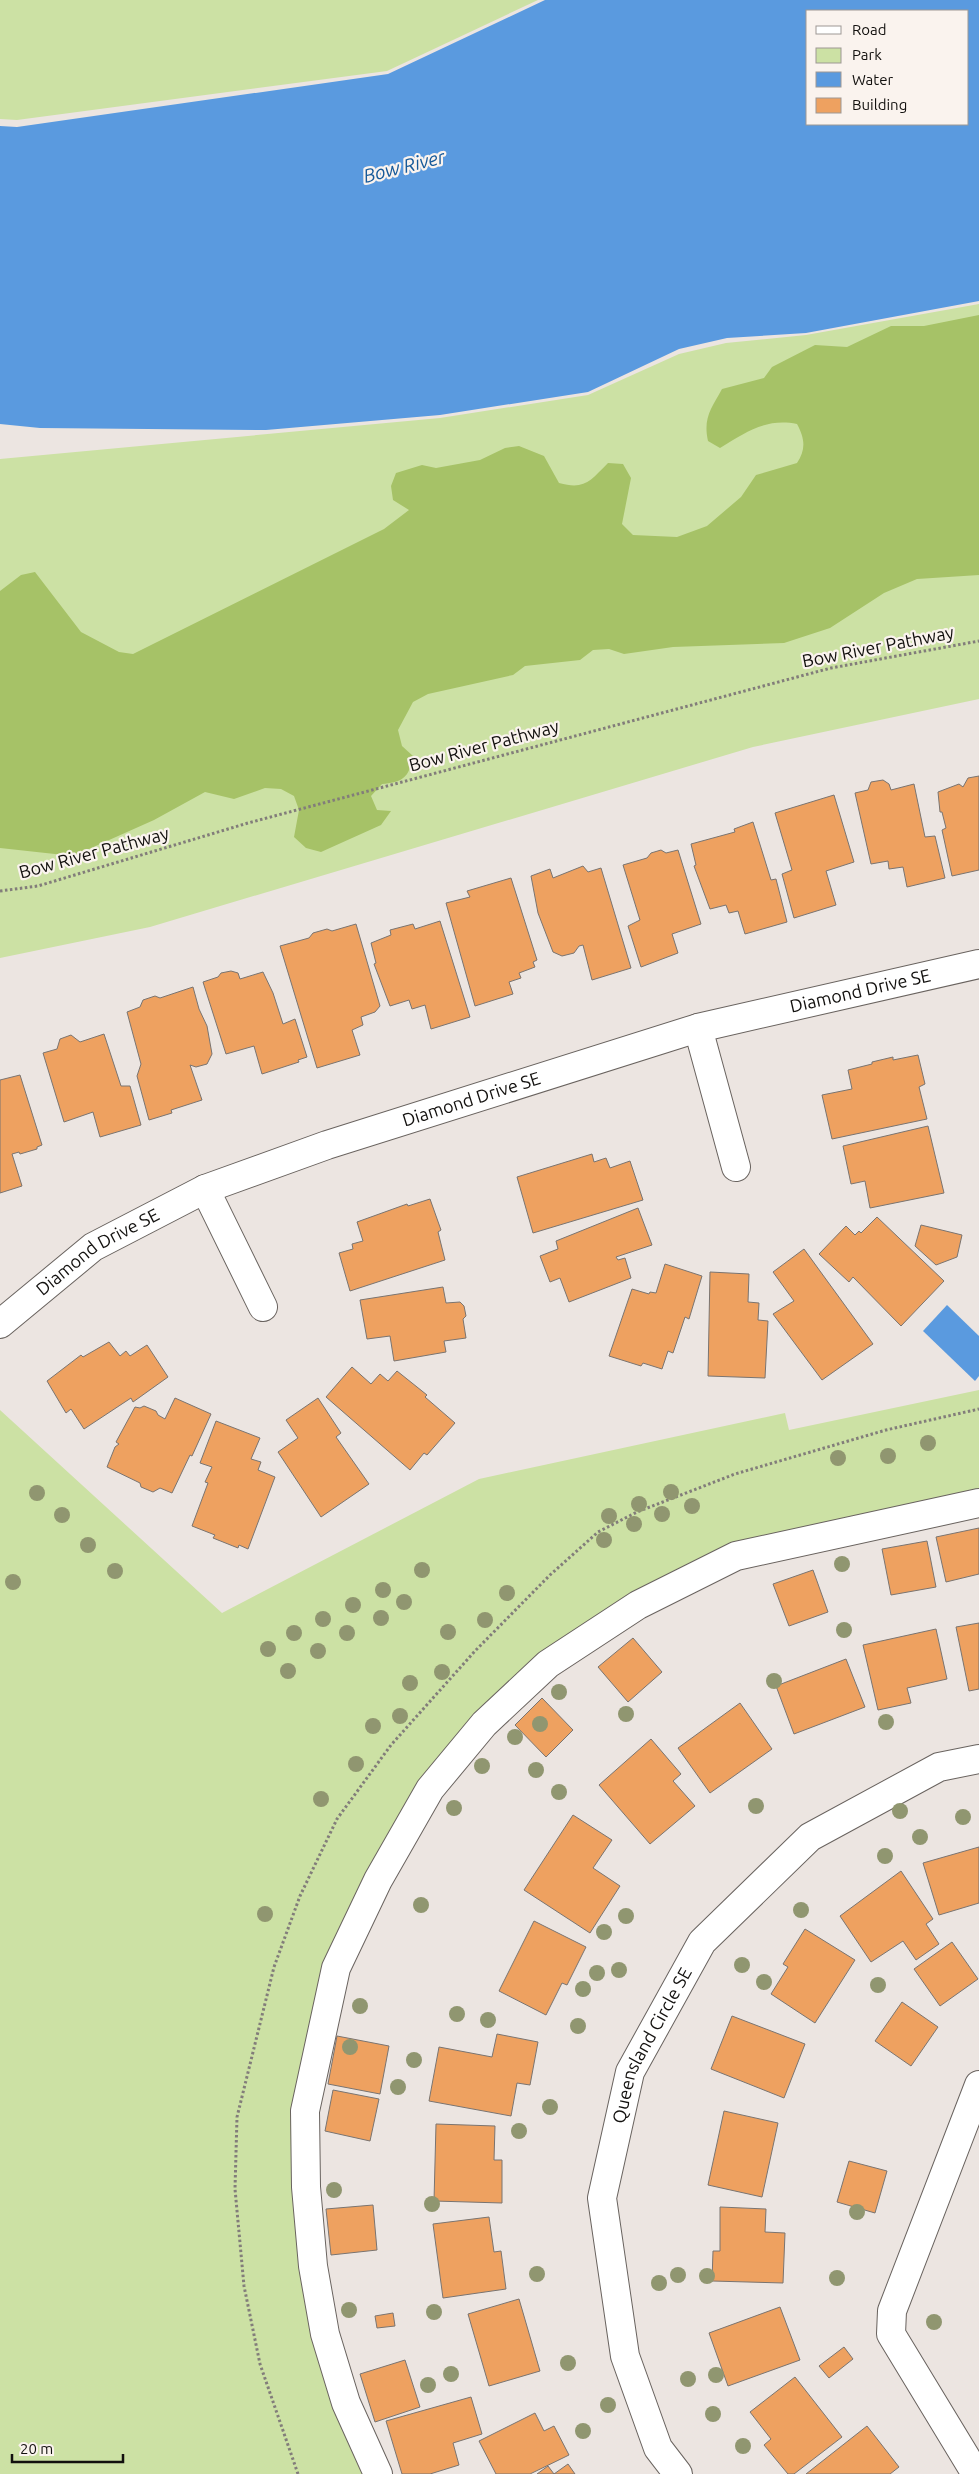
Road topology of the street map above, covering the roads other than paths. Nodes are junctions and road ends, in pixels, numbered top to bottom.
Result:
1 (979, 964) edge
2 (698, 1028) junction
3 (736, 1167) dead end
4 (205, 1189) junction
5 (263, 1307) dead end
6 (0, 1324) edge
7 (979, 1503) edge
8 (979, 1758) edge
9 (979, 2085) edge
10 (378, 2474) edge
11 (678, 2474) edge
12 (976, 2474) edge

1 - 2 street, Diamond Drive SE
2 - 3 street
2 - 4 street, Diamond Drive SE
4 - 5 street
4 - 6 street, Diamond Drive SE
7 - 10 street
8 - 11 street, Queensland Circle SE
9 - 12 street

